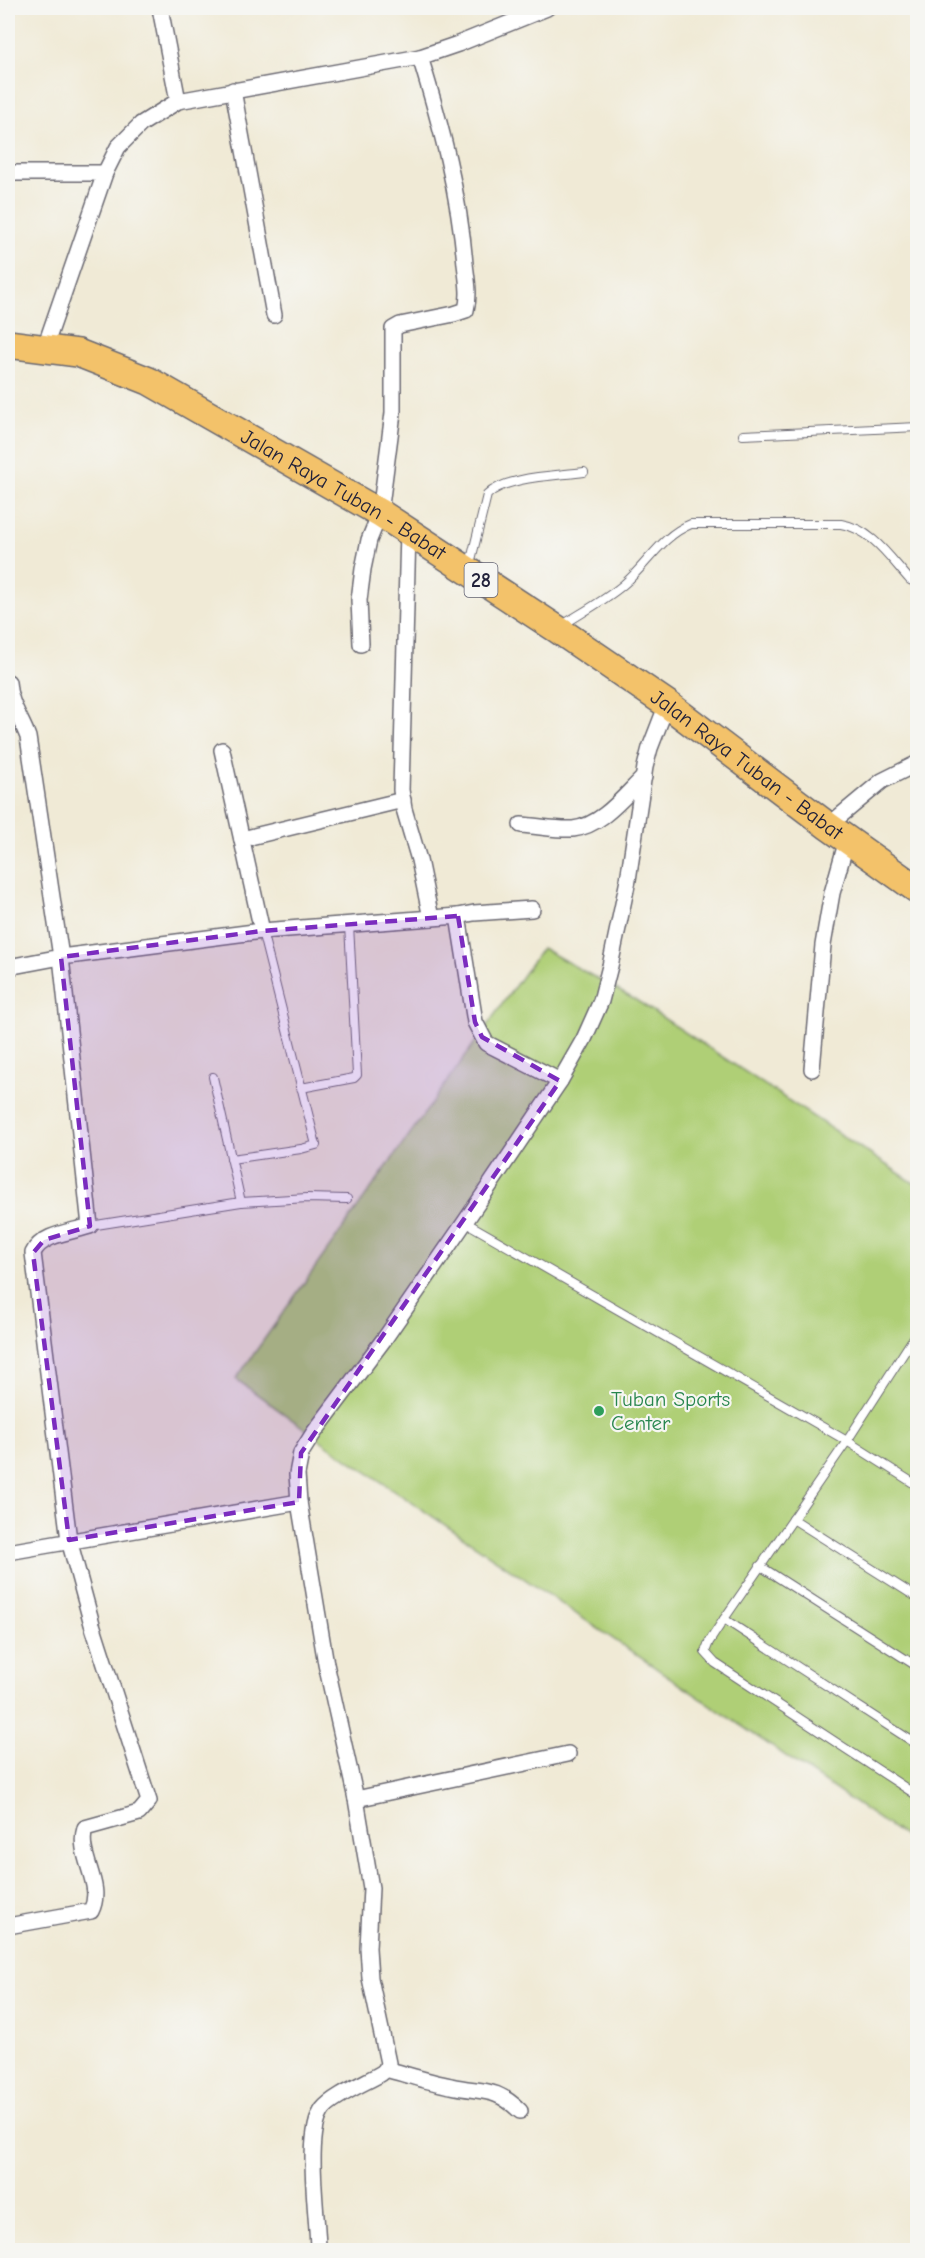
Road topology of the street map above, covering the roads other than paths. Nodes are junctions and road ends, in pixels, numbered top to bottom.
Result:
1 (160, 8) edge
2 (547, 8) edge
3 (420, 57) junction
4 (233, 90) junction
5 (178, 101) junction
6 (8, 173) edge
7 (105, 173) junction
8 (274, 315) dead end
9 (8, 344) edge
10 (45, 347) junction
11 (918, 427) edge
12 (744, 435) dead end
13 (584, 472) dead end
14 (380, 513) junction
15 (408, 532) junction
16 (468, 572) junction
17 (918, 583) edge
18 (557, 629) junction
19 (361, 644) dead end
20 (8, 682) edge
21 (667, 704) junction
22 (222, 750) dead end
23 (918, 763) edge
24 (644, 777) junction
25 (403, 800) junction
26 (521, 825) dead end
27 (837, 833) junction
28 (242, 838) junction
29 (918, 890) edge
30 (532, 909) dead end
31 (458, 916) junction
32 (431, 918) junction
33 (349, 925) junction
34 (262, 931) junction
35 (61, 957) junction
36 (8, 967) edge
37 (812, 1069) dead end
38 (213, 1077) dead end
39 (560, 1082) junction
40 (301, 1088) junction
41 (231, 1159) junction
42 (347, 1198) dead end
43 (241, 1202) junction
44 (465, 1222) junction
45 (90, 1226) junction
46 (918, 1331) edge
47 (847, 1441) junction
48 (918, 1485) edge
49 (299, 1502) junction
50 (793, 1519) junction
51 (69, 1540) junction
52 (8, 1552) edge
53 (760, 1566) junction
54 (918, 1598) edge
55 (724, 1619) junction
56 (918, 1667) edge
57 (918, 1745) edge
58 (568, 1754) dead end
59 (918, 1796) edge
60 (356, 1799) junction
61 (8, 1926) edge
62 (386, 2069) junction
63 (520, 2111) dead end
64 (318, 2250) edge

1 - 5 street
2 - 3 street
3 - 4 street
3 - 14 street
4 - 5 street
4 - 8 street
5 - 7 street
6 - 7 street
7 - 10 street
9 - 10 highway, Jalan Raya Tuban - Babat / 28
10 - 14 highway, Jalan Raya Tuban - Babat / 28
11 - 12 lane
13 - 16 lane
14 - 15 highway, Jalan Raya Tuban - Babat / 28
14 - 19 street
15 - 16 highway, Jalan Raya Tuban - Babat / 28
15 - 25 street
16 - 18 highway, Jalan Raya Tuban - Babat / 28
17 - 18 lane
18 - 21 highway, Jalan Raya Tuban - Babat / 28
20 - 35 street
21 - 24 street
21 - 27 highway, Jalan Raya Tuban - Babat / 28
22 - 28 street
23 - 27 street
24 - 26 street
24 - 39 street
25 - 28 street
25 - 32 street
27 - 29 highway, Jalan Raya Tuban - Babat / 28
27 - 37 street
28 - 34 street
30 - 31 street
31 - 32 street
31 - 39 street
32 - 33 street
33 - 34 street
33 - 40 lane
34 - 35 street
34 - 40 lane
35 - 36 street
35 - 45 street
38 - 41 lane
39 - 44 street
40 - 41 lane
41 - 43 lane
42 - 43 lane
43 - 45 lane
44 - 47 lane
44 - 49 street
45 - 51 street
46 - 47 lane
47 - 48 lane
47 - 50 lane
49 - 51 street
49 - 60 street
50 - 53 lane
50 - 54 lane
51 - 52 street
51 - 61 street
53 - 55 lane
53 - 56 lane
55 - 57 lane
55 - 59 lane
58 - 60 street
60 - 62 street
62 - 63 street
62 - 64 street

